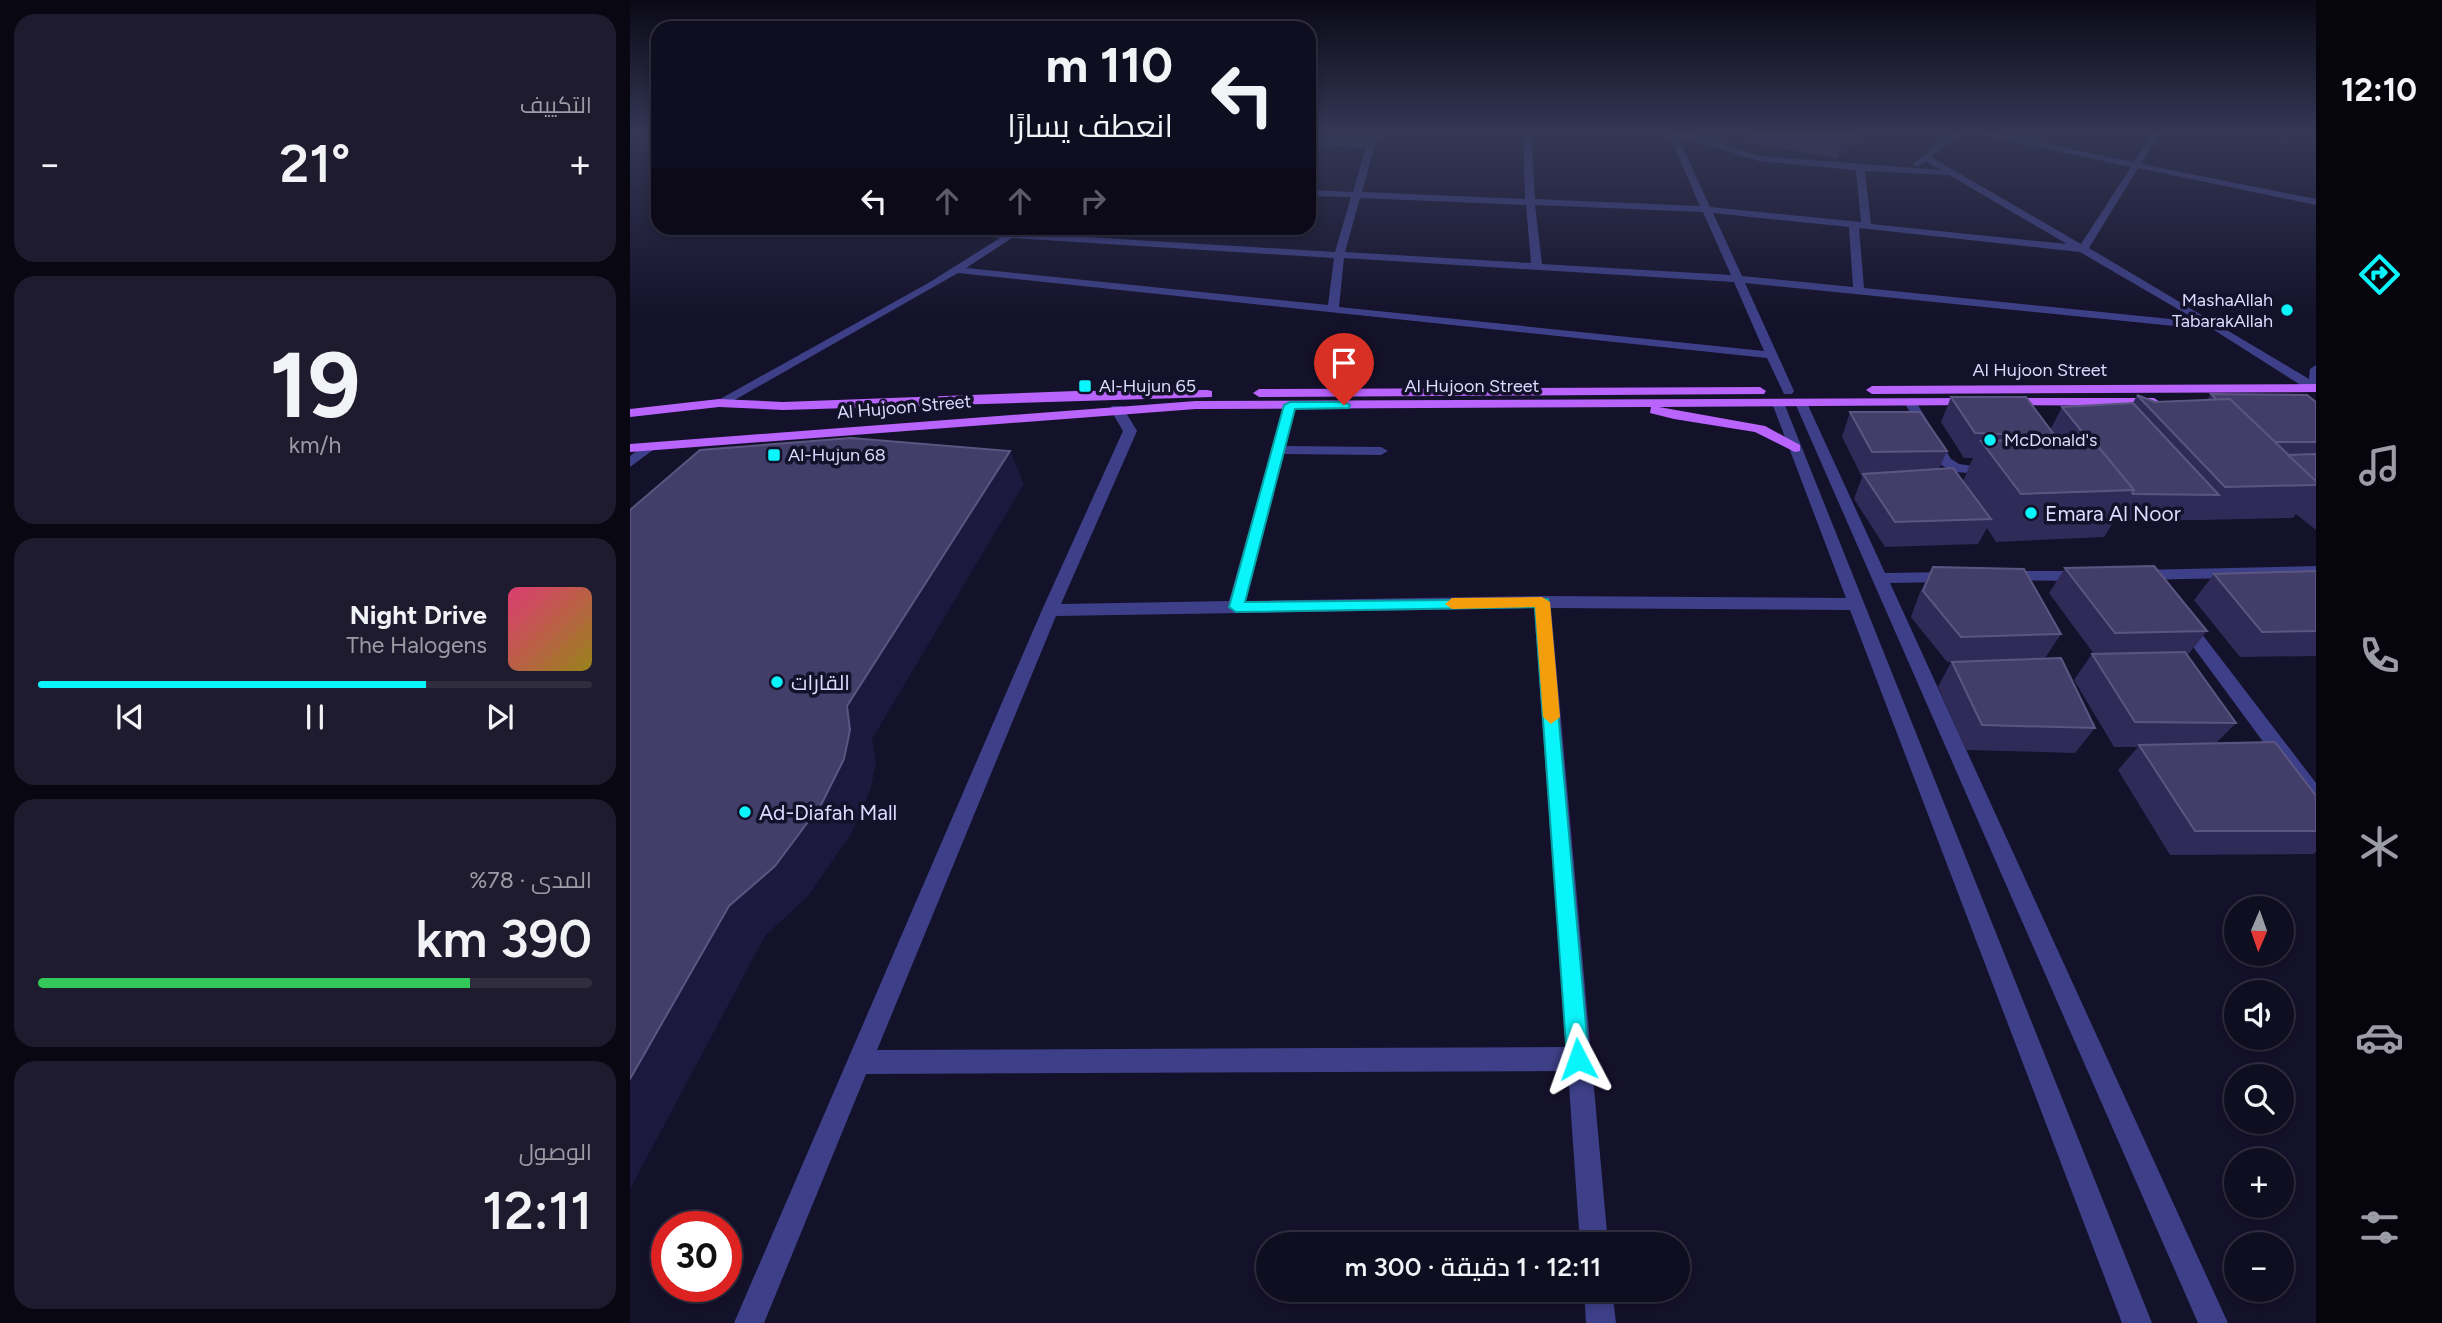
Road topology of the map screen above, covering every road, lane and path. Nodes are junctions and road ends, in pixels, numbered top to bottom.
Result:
1 (1330, 194) edge
2 (1530, 194) edge
3 (1700, 194) edge
4 (1860, 194) edge
5 (1988, 194) edge
6 (2118, 194) edge
7 (2276, 194) edge
8 (1357, 196) junction
9 (1530, 202) junction
10 (2316, 202) edge
11 (1706, 209) junction
12 (1860, 225) junction
13 (1011, 235) joint
14 (2083, 249) junction
15 (1339, 255) junction
16 (1537, 267) junction
17 (956, 270) junction
18 (1737, 279) junction
19 (1859, 291) junction
20 (1333, 309) junction
21 (2217, 327) junction
22 (1771, 355) junction
23 (2316, 369) edge
24 (2315, 393) edge
25 (1789, 399) junction
26 (1910, 402) junction
27 (719, 403) junction
28 (1290, 405) junction
29 (1642, 405) junction
30 (783, 406) junction
31 (1117, 409) junction
32 (630, 413) edge
33 (630, 422) edge
34 (648, 447) junction
35 (630, 448) edge
36 (1796, 448) junction
37 (1278, 450) junction
38 (1381, 451) dead end
39 (630, 463) edge
40 (2000, 472) edge
41 (2316, 571) edge
42 (2094, 575) edge
43 (2121, 575) edge
44 (2148, 575) junction
45 (1877, 578) junction
46 (1542, 602) junction
47 (1857, 604) junction
48 (1236, 607) junction
49 (1050, 610) junction
50 (2316, 798) edge
51 (1578, 1059) junction
52 (861, 1062) junction
53 (1593, 1232) edge
54 (1599, 1302) edge
55 (749, 1323) edge
56 (1601, 1323) edge
57 (2137, 1323) edge
58 (2213, 1323) edge

1 - 8 street
2 - 9 street
3 - 11 street
4 - 12 street
5 - 14 street
6 - 14 street
7 - 10 street
8 - 9 street
8 - 15 street
9 - 11 street
9 - 16 street
11 - 12 street
11 - 18 street
12 - 14 street
12 - 19 street
13 - 15 street
13 - 17 street
14 - 21 street
15 - 16 street
15 - 20 street
16 - 18 street
17 - 20 street
17 - 27 street
18 - 19 street
18 - 22 street
19 - 21 street
20 - 22 street
21 - 24 street
22 - 25 street
23 - 24 street
24 - 25 main road, Al Hujoon Street
24 - 26 main road, Al Hujoon Street
25 - 26 main road, Al Hujoon Street
25 - 29 main road, Al Hujoon Street
25 - 30 main road, Al Hujoon Street
25 - 36 street
25 - 45 street
26 - 40 street
27 - 30 main road, Al Hujoon Street
27 - 32 main road, Al Hujoon Street
28 - 29 main road, Al Hujoon Street
28 - 31 main road, Al Hujoon Street
28 - 37 street
29 - 36 main road
30 - 33 main road
31 - 34 main road, Al Hujoon Street
31 - 49 street
34 - 35 main road, Al Hujoon Street
34 - 39 street
36 - 47 street
37 - 38 street
37 - 48 street
41 - 44 street
42 - 45 street
43 - 44 street
44 - 50 street
45 - 58 street
46 - 47 street
46 - 48 street
46 - 51 street
47 - 57 street
48 - 49 street
49 - 52 street
51 - 52 street
51 - 53 street
52 - 55 street
54 - 56 street

